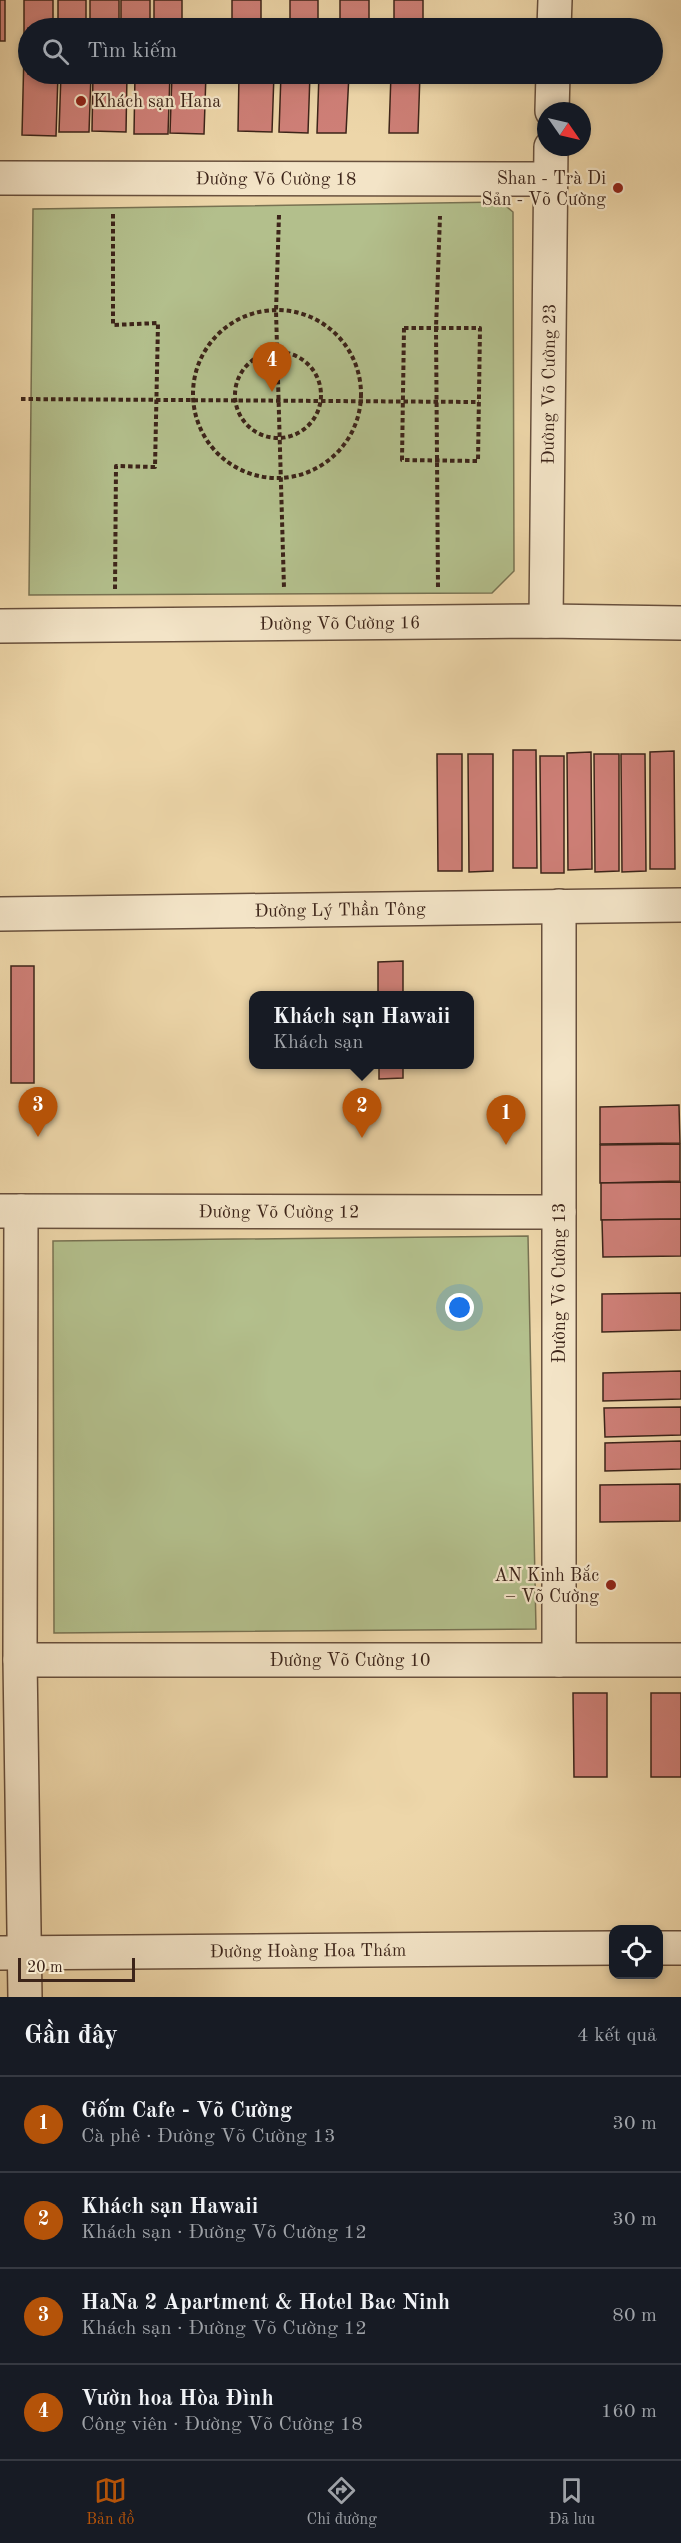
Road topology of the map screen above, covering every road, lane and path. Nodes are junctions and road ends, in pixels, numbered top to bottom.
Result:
1 (555, 0) edge
2 (554, 18) edge
3 (553, 84) edge
4 (552, 102) edge
5 (551, 156) edge
6 (0, 178) edge
7 (550, 180) junction
8 (113, 209) dead end
9 (279, 210) dead end
10 (440, 211) dead end
11 (276, 311) junction
12 (436, 328) junction
13 (278, 352) junction
14 (21, 399) dead end
15 (321, 400) junction
16 (360, 400) junction
17 (156, 401) junction
18 (194, 401) junction
19 (279, 401) junction
20 (403, 401) junction
21 (236, 402) junction
22 (437, 402) junction
23 (479, 402) junction
24 (279, 439) junction
25 (437, 460) junction
26 (280, 479) junction
27 (284, 590) dead end
28 (115, 593) dead end
29 (438, 597) dead end
30 (546, 621) junction
31 (681, 623) edge
32 (0, 626) edge
33 (681, 905) edge
34 (559, 906) junction
35 (0, 914) edge
36 (10, 1211) edge
37 (559, 1212) junction
38 (20, 1660) junction
39 (559, 1660) junction
40 (681, 1660) edge
41 (609, 1948) edge
42 (663, 1948) edge
43 (681, 1948) edge
44 (12, 1953) edge
45 (25, 1997) edge

1 - 2 street
3 - 4 street
5 - 7 street, Đường Võ Cường 23
6 - 7 street, Đường Võ Cường 18
7 - 30 street, Đường Võ Cường 23
8 - 17 path
9 - 11 path
10 - 12 path
11 - 13 path
11 - 16 path
11 - 18 path
12 - 20 path
12 - 22 path
12 - 23 path
13 - 15 path
13 - 19 path
13 - 21 path
14 - 17 path
15 - 16 path
15 - 19 path
15 - 24 path
16 - 20 path
16 - 26 path
17 - 18 path
17 - 28 path
18 - 21 path
18 - 26 path
19 - 21 path
19 - 24 path
20 - 22 path
20 - 25 path
21 - 24 path
22 - 23 path
22 - 25 path
23 - 25 path
24 - 26 path
25 - 29 path
26 - 27 path
30 - 31 street, Đường Võ Cường 16
30 - 32 street, Đường Võ Cường 16
33 - 34 street, Đường Lý Thần Tông
34 - 35 street, Đường Lý Thần Tông
34 - 37 street, Đường Võ Cường 13
36 - 37 street, Đường Võ Cường 12
36 - 38 street
37 - 39 street, Đường Võ Cường 13
38 - 39 street, Đường Võ Cường 10
38 - 44 street
39 - 40 street, Đường Võ Cường 10
41 - 44 street, Đường Hoàng Hoa Thám
42 - 43 street
44 - 45 street

